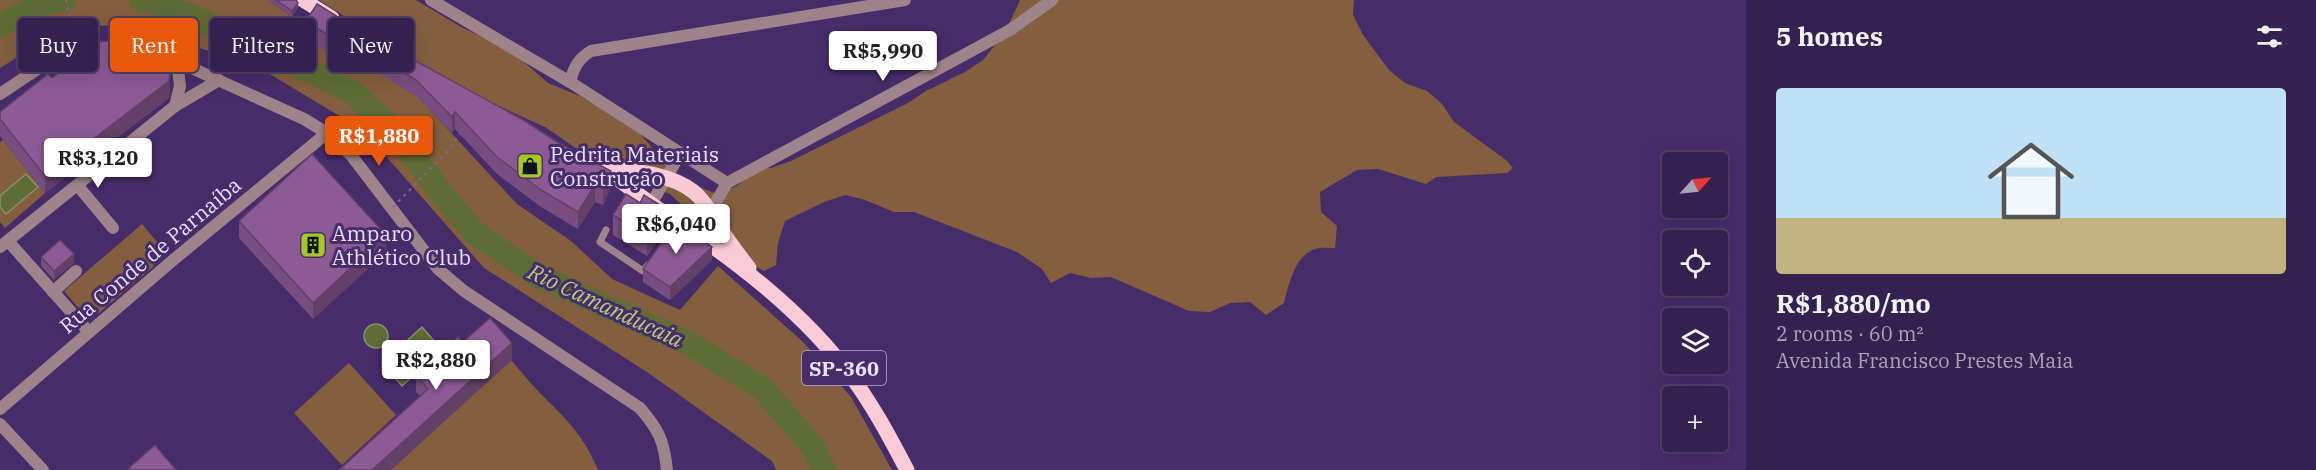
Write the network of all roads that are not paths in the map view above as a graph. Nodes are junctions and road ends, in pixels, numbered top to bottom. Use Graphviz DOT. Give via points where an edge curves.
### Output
graph roads {
  1 [pos="303,0"];
  2 [pos="431,0"];
  3 [pos="905,0"];
  4 [pos="1052,0"];
  5 [pos="332,18"];
  6 [pos="110,48"];
  7 [pos="198,70"];
  8 [pos="178,72"];
  9 [pos="219,80"];
  10 [pos="570,82"];
  11 [pos="0,94"];
  12 [pos="175,106"];
  13 [pos="327,134"];
  14 [pos="680,154"];
  15 [pos="581,157"];
  16 [pos="601,167"];
  17 [pos="665,179"];
  18 [pos="727,183"];
  19 [pos="78,186"];
  20 [pos="651,204"];
  21 [pos="710,210"];
  22 [pos="113,228"];
  23 [pos="606,230"];
  24 [pos="695,233"];
  25 [pos="4,244"];
  26 [pos="655,255"];
  27 [pos="76,271"];
  28 [pos="760,283"];
  29 [pos="53,292"];
  30 [pos="89,332"];
  31 [pos="0,409"];
  32 [pos="0,424"];
  33 [pos="43,470"];
  34 [pos="667,470"];
  35 [pos="907,470"];
  1 -- 5 [label="main road"];
  2 -- 10 [label="street"];
  3 -- 10 [label="street" via="591,51 580,58"];
  4 -- 18 [label="street" via="1010,30"];
  6 -- 11 [label="street" via="60,54"];
  7 -- 9 [label="street"];
  8 -- 12 [label="street" via="180,86"];
  9 -- 12 [label="street"];
  9 -- 13 [label="street" via="304,119"];
  10 -- 14 [label="street"];
  12 -- 19 [label="street"];
  13 -- 30 [label="street, Rua Conde de Parnaíba"];
  13 -- 34 [label="street" via="351,155 438,269 640,408 665,446"];
  14 -- 17 [label="street"];
  14 -- 18 [label="street"];
  15 -- 16 [label="main road, SP-360"];
  16 -- 17 [label="main road, SP-360"];
  16 -- 20 [label="main road, SP-360"];
  17 -- 20 [label="street"];
  17 -- 21 [label="main road, SP-360" via="694,193"];
  18 -- 21 [label="street"];
  19 -- 22 [label="street"];
  19 -- 25 [label="street"];
  20 -- 24 [label="main road, SP-360" via="675,226"];
  21 -- 24 [label="street"];
  21 -- 28 [label="main road, SP-360"];
  23 -- 26 [label="lane" via="600,242 643,271"];
  24 -- 28 [label="main road, SP-360"];
  25 -- 29 [label="street"];
  27 -- 29 [label="street"];
  28 -- 35 [label="main road, SP-360" via="816,336 855,382"];
  29 -- 30 [label="street"];
  30 -- 31 [label="street, Rua Conde de Parnaíba"];
  32 -- 33 [label="street"];
}
